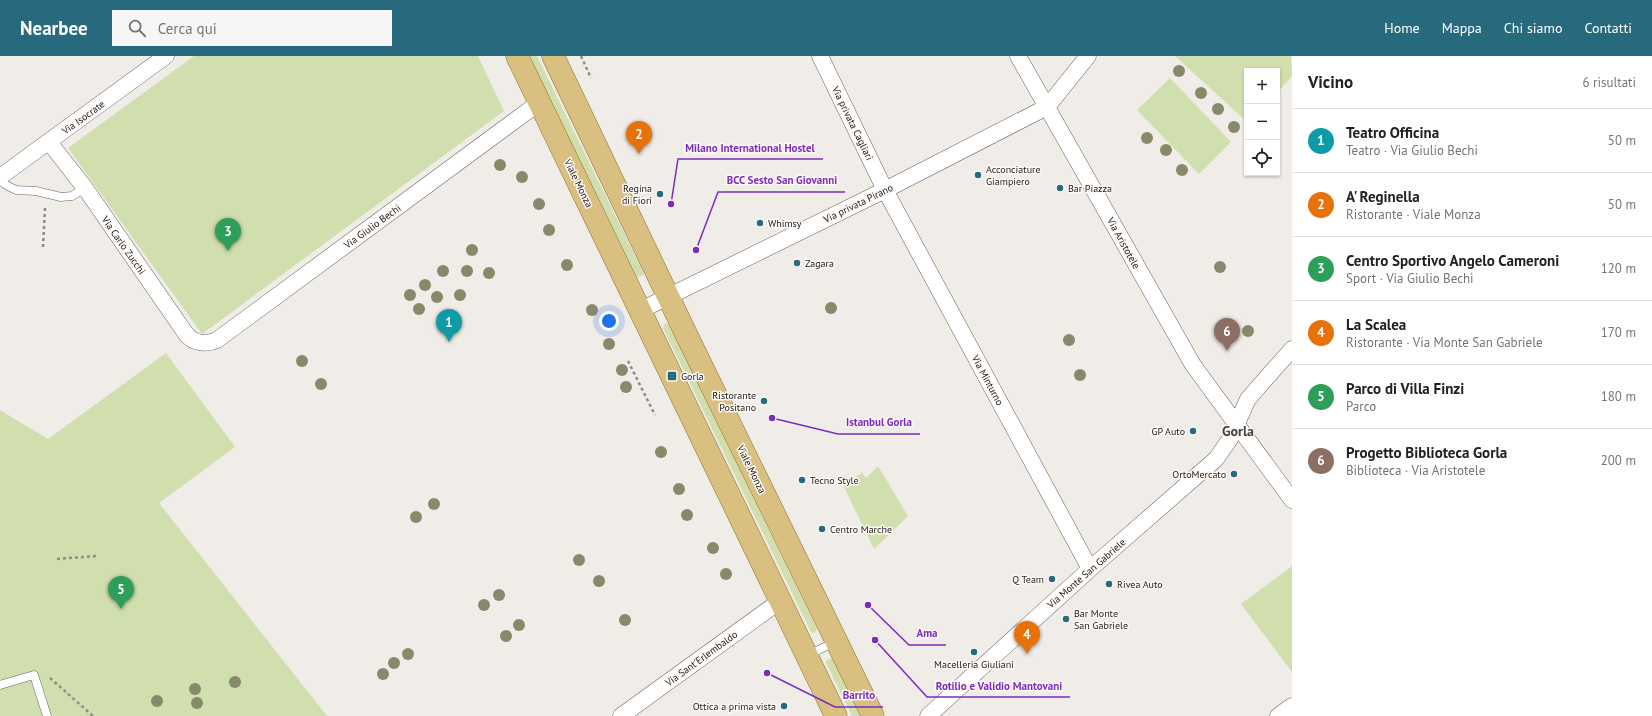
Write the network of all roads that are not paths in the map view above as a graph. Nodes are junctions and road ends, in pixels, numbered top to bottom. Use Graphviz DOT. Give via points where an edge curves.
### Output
graph roads {
  1 [pos="166,56"];
  2 [pos="517,56"];
  3 [pos="553,56"];
  4 [pos="820,56"];
  5 [pos="1018,56"];
  6 [pos="1088,56"];
  7 [pos="540,102"];
  8 [pos="1047,107"];
  9 [pos="49,142"];
  10 [pos="0,178"];
  11 [pos="85,188"];
  12 [pos="885,190"];
  13 [pos="668,296"];
  14 [pos="641,310"];
  15 [pos="201,343"];
  16 [pos="1292,349"];
  17 [pos="1236,425"];
  18 [pos="1292,500"];
  19 [pos="1090,570"];
  20 [pos="780,601"];
  21 [pos="836,641"];
  22 [pos="807,656"];
  23 [pos="0,685"];
  24 [pos="1292,706"];
  25 [pos="47,716"];
  26 [pos="621,716"];
  27 [pos="836,716"];
  28 [pos="873,716"];
  29 [pos="928,716"];
  30 [pos="1278,716"];
  1 -- 9 [label="street, Via Isocrate"];
  2 -- 7 [label="main road, Viale Monza"];
  3 -- 13 [label="main road, Viale Monza"];
  4 -- 12 [label="street, Via privata Cagliari"];
  5 -- 8 [label="street, Via Aristotele"];
  6 -- 8 [label="street"];
  7 -- 14 [label="main road, Viale Monza"];
  7 -- 15 [label="street, Via Giulio Bechi" via="217,340"];
  8 -- 12 [label="street, Via privata Pirano"];
  8 -- 17 [label="street, Via Aristotele" via="1193,365"];
  9 -- 10 [label="street, Via Isocrate"];
  9 -- 11 [label="street, Via Carlo Zucchi"];
  10 -- 11 [label="lane" via="16,190 36,191 61,197 72,196"];
  11 -- 15 [label="street, Via Carlo Zucchi" via="186,334"];
  12 -- 13 [label="street, Via privata Pirano"];
  12 -- 19 [label="street, Via Minturno"];
  13 -- 14 [label="street"];
  13 -- 21 [label="main road, Viale Monza"];
  14 -- 20 [label="main road, Viale Monza"];
  16 -- 17 [label="street, Via Monte San Gabriele" via="1254,391"];
  17 -- 18 [label="street, Via Aristotele"];
  17 -- 19 [label="street, Via Monte San Gabriele" via="1230,440 1210,465"];
  19 -- 29 [label="street, Via Monte San Gabriele"];
  20 -- 22 [label="main road, Viale Monza"];
  20 -- 26 [label="street, Via Sant'Erlembaldo"];
  21 -- 22 [label="lane"];
  21 -- 28 [label="main road, Viale Monza"];
  22 -- 27 [label="main road, Viale Monza"];
  23 -- 25 [label="lane" via="34,675"];
  24 -- 30 [label="street"];
}
